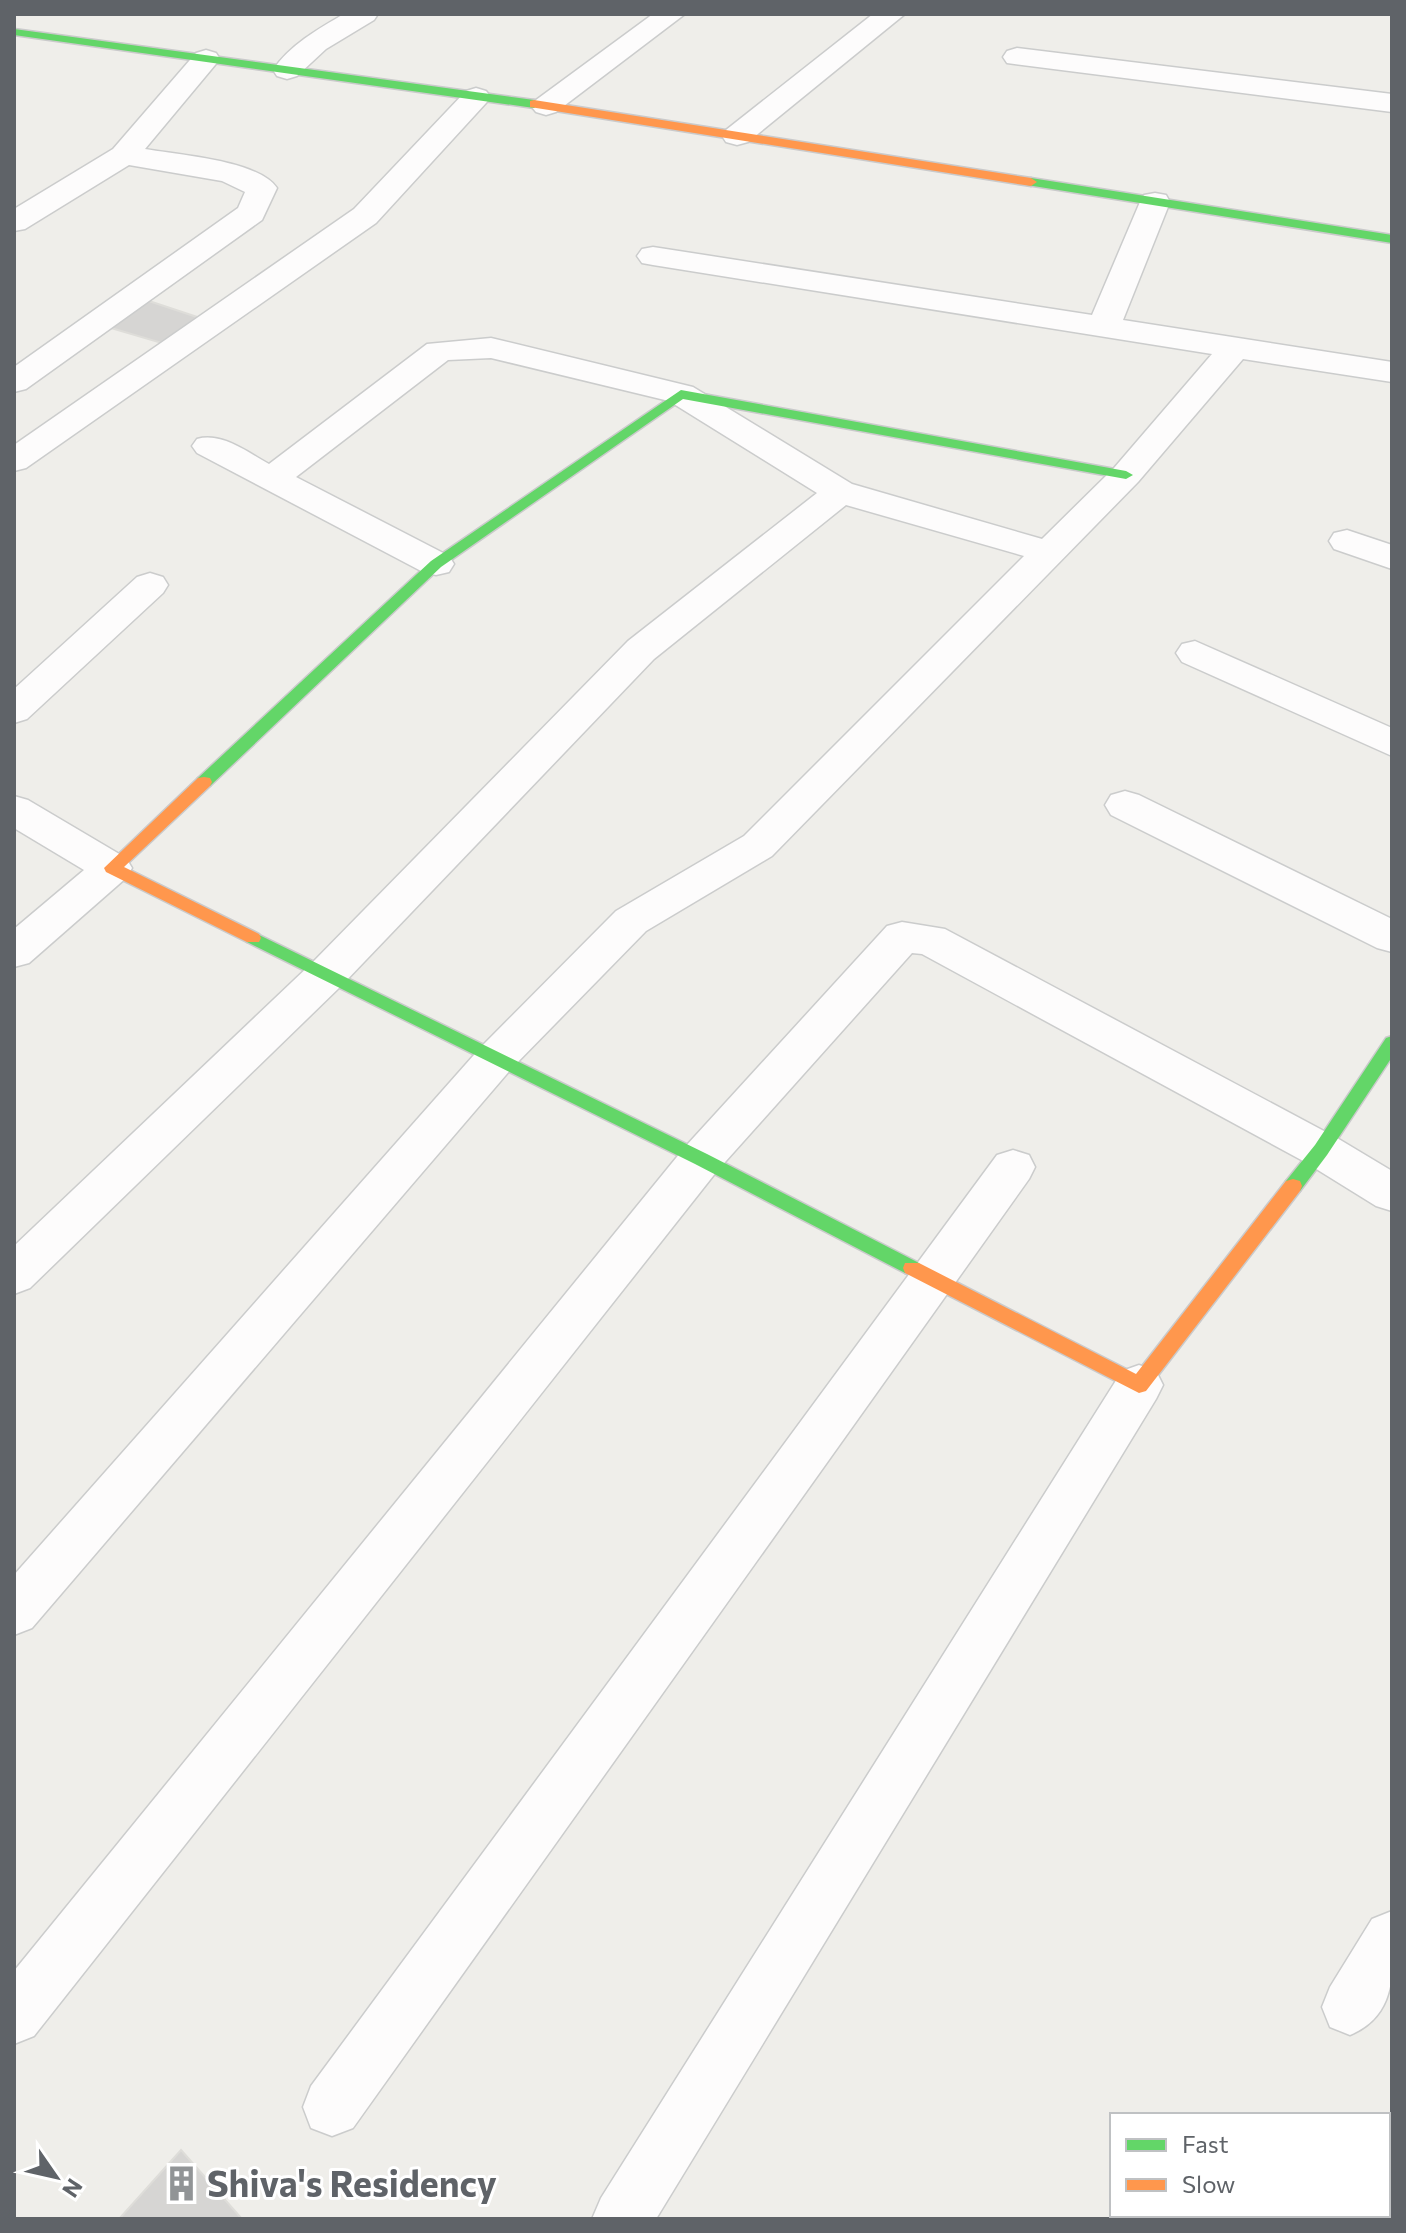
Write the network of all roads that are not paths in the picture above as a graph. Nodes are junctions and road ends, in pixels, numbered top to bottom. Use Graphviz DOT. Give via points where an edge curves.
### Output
graph roads {
  1 [pos="364,14"];
  2 [pos="671,14"];
  3 [pos="891,14"];
  4 [pos="14,32"];
  5 [pos="1017,57"];
  6 [pos="206,59"];
  7 [pos="287,70"];
  8 [pos="476,97"];
  9 [pos="1392,103"];
  10 [pos="546,106"];
  11 [pos="737,136"];
  12 [pos="124,155"];
  13 [pos="1155,202"];
  14 [pos="14,222"];
  15 [pos="1392,239"];
  16 [pos="653,256"];
  17 [pos="1103,328"];
  18 [pos="1234,349"];
  19 [pos="1392,372"];
  20 [pos="14,382"];
  21 [pos="681,394"];
  22 [pos="209,446"];
  23 [pos="14,461"];
  24 [pos="1126,475"];
  25 [pos="271,479"];
  26 [pos="840,492"];
  27 [pos="1347,541"];
  28 [pos="1049,552"];
  29 [pos="1392,558"];
  30 [pos="436,564"];
  31 [pos="150,585"];
  32 [pos="1195,653"];
  33 [pos="14,710"];
  34 [pos="1392,743"];
  35 [pos="1125,805"];
  36 [pos="14,810"];
  37 [pos="112,868"];
  38 [pos="1392,937"];
  39 [pos="14,952"];
  40 [pos="327,974"];
  41 [pos="1392,1043"];
  42 [pos="496,1058"];
  43 [pos="1321,1150"];
  44 [pos="701,1159"];
  45 [pos="1013,1167"];
  46 [pos="1392,1193"];
  47 [pos="14,1275"];
  48 [pos="931,1278"];
  49 [pos="1139,1385"];
  50 [pos="14,1612"];
  51 [pos="1392,1938"];
  52 [pos="1350,2007"];
  53 [pos="14,2016"];
  54 [pos="332,2107"];
  55 [pos="622,2219"];
  1 -- 7 [label="street" via="316,43"];
  2 -- 10 [label="street"];
  3 -- 11 [label="street"];
  4 -- 6 [label="street"];
  5 -- 9 [label="street"];
  6 -- 7 [label="street"];
  6 -- 12 [label="street"];
  7 -- 8 [label="street"];
  8 -- 10 [label="street"];
  8 -- 23 [label="street" via="365,216"];
  10 -- 11 [label="street"];
  11 -- 13 [label="street"];
  12 -- 14 [label="street"];
  12 -- 20 [label="street" via="230,173 262,188 251,213"];
  13 -- 15 [label="street"];
  13 -- 17 [label="street"];
  16 -- 17 [label="street"];
  17 -- 18 [label="street"];
  18 -- 19 [label="street"];
  18 -- 24 [label="street"];
  21 -- 24 [label="street"];
  21 -- 25 [label="street" via="491,348 439,351"];
  21 -- 26 [label="street"];
  21 -- 30 [label="street"];
  22 -- 25 [label="street"];
  24 -- 28 [label="street"];
  25 -- 30 [label="street"];
  26 -- 28 [label="street"];
  26 -- 40 [label="street" via="641,650"];
  27 -- 29 [label="street"];
  28 -- 42 [label="street" via="758,846 631,921"];
  30 -- 37 [label="street"];
  31 -- 33 [label="street"];
  32 -- 34 [label="street"];
  35 -- 38 [label="street"];
  36 -- 37 [label="street"];
  37 -- 39 [label="street"];
  37 -- 40 [label="street"];
  40 -- 42 [label="street"];
  40 -- 47 [label="street"];
  41 -- 43 [label="street"];
  42 -- 44 [label="street"];
  42 -- 50 [label="street"];
  43 -- 44 [label="street" via="930,940 902,937"];
  43 -- 46 [label="street"];
  43 -- 49 [label="street"];
  44 -- 48 [label="street"];
  44 -- 53 [label="street"];
  45 -- 48 [label="street"];
  48 -- 49 [label="street"];
  48 -- 54 [label="street"];
  49 -- 55 [label="street"];
  51 -- 52 [label="street"];
}
